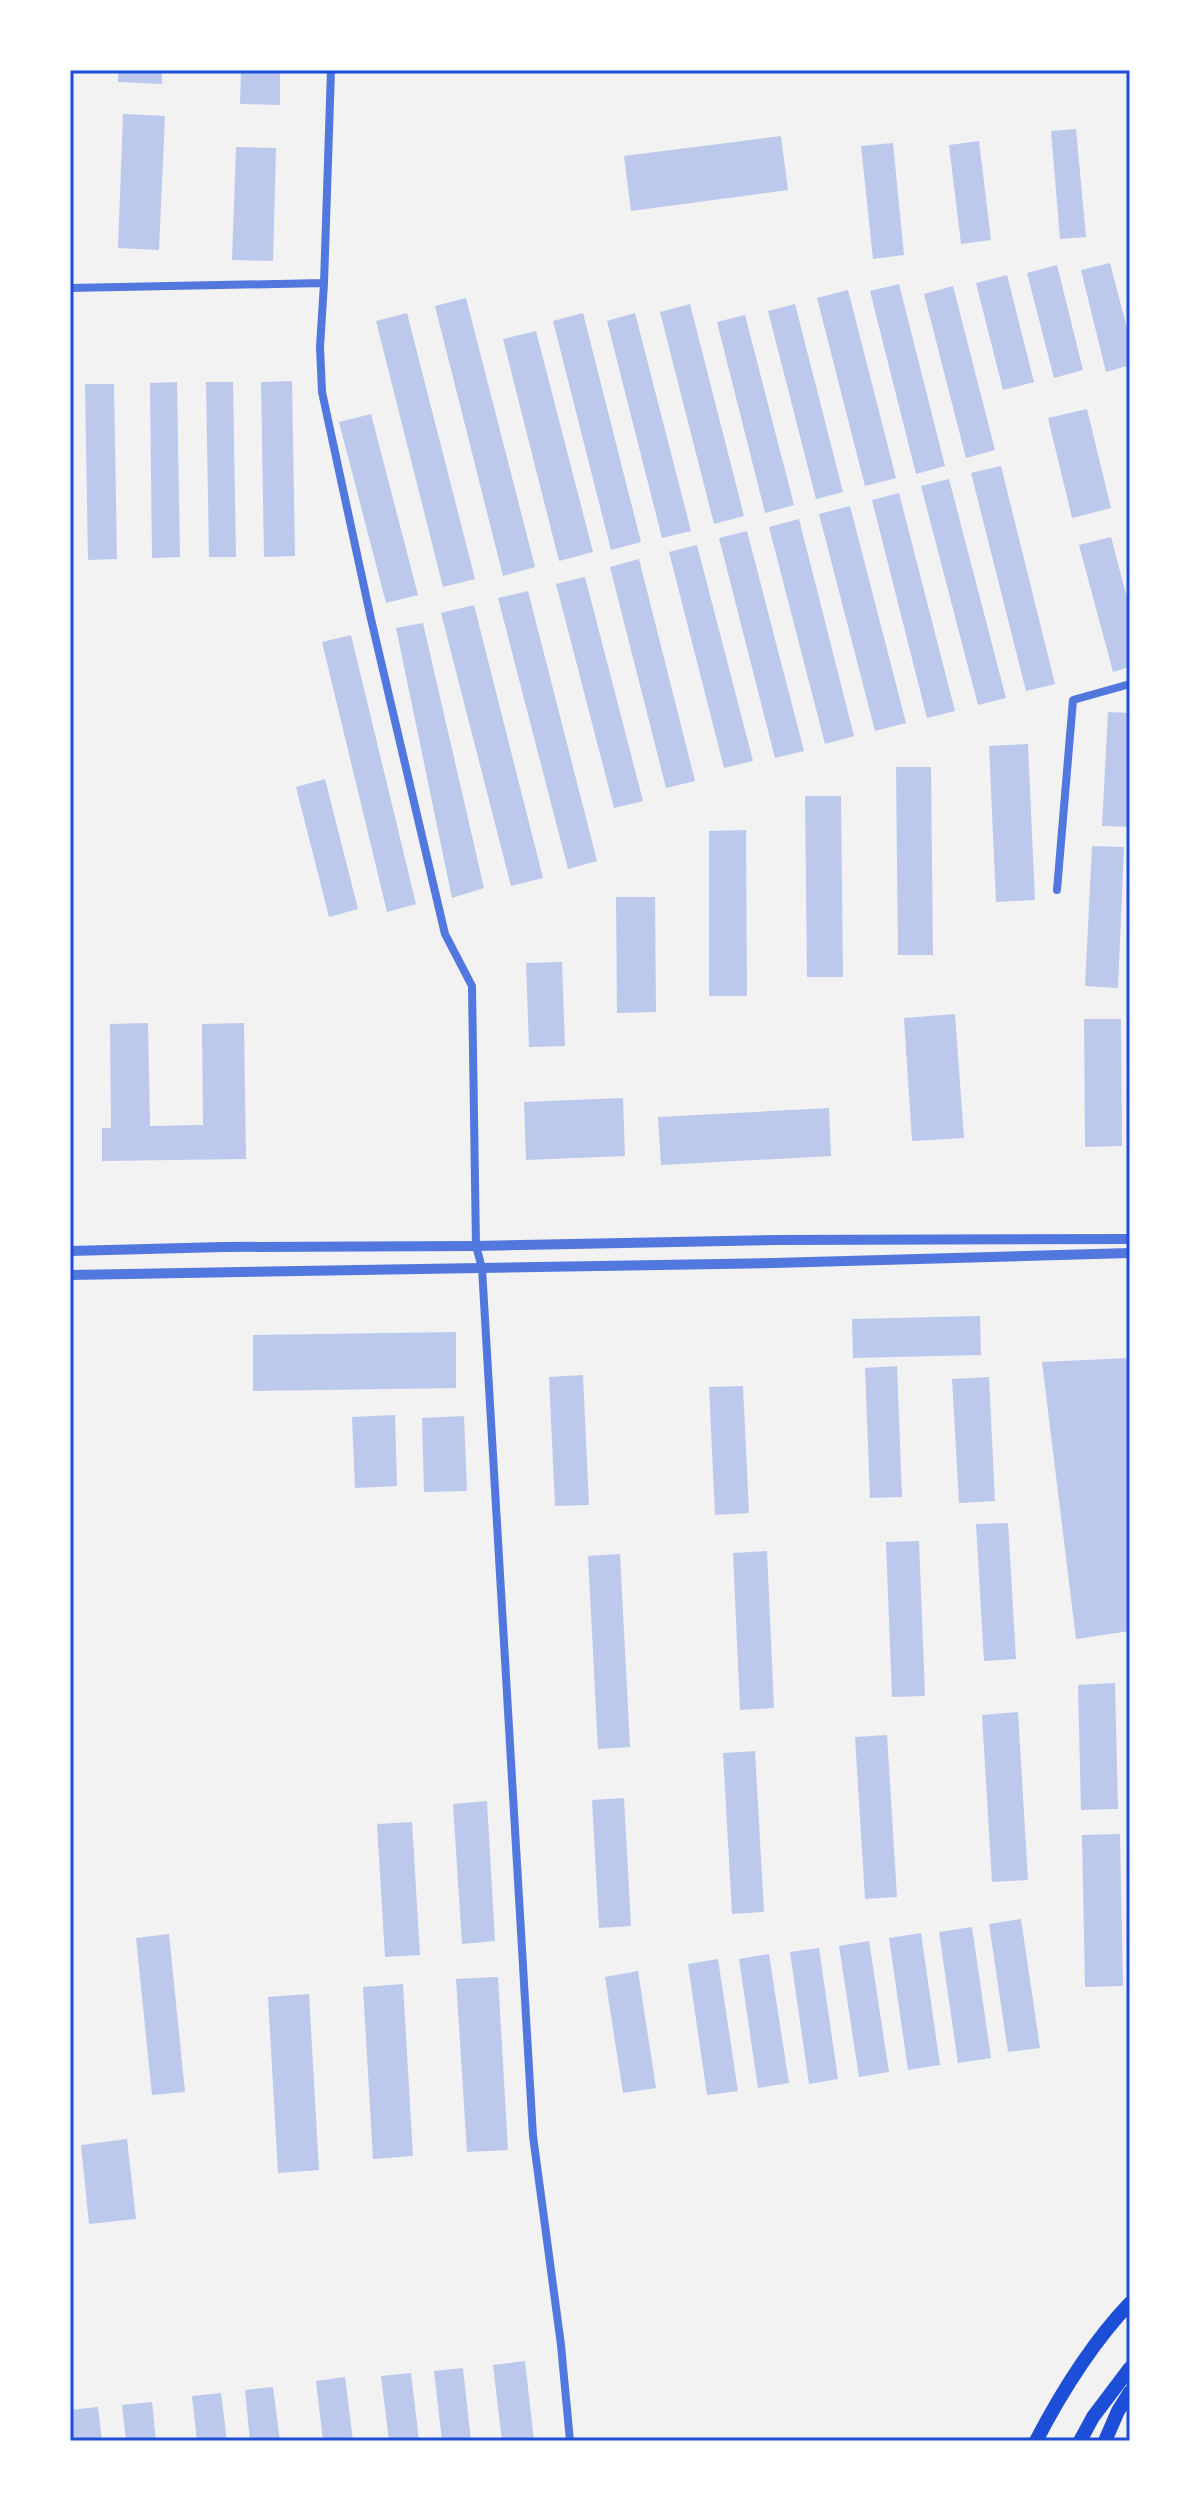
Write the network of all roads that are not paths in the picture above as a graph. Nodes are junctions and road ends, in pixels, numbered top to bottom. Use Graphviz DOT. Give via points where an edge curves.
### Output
graph roads {
  1 [pos="331,70"];
  2 [pos="324,283"];
  3 [pos="70,288"];
  4 [pos="1130,684"];
  5 [pos="1057,890"];
  6 [pos="1130,1239"];
  7 [pos="476,1246"];
  8 [pos="70,1251"];
  9 [pos="1130,1253"];
  10 [pos="482,1268"];
  11 [pos="70,1275"];
  12 [pos="1130,2303"];
  13 [pos="1130,2368"];
  14 [pos="1130,2392"];
  15 [pos="570,2441"];
  16 [pos="1036,2441"];
  17 [pos="1080,2441"];
  18 [pos="1105,2441"];
  1 -- 2 [label="street"];
  2 -- 3 [label="street"];
  2 -- 7 [label="street" via="322,392 445,934 472,986"];
  4 -- 5 [label="street" via="1073,700"];
  6 -- 7 [label="street"];
  7 -- 8 [label="street"];
  7 -- 10 [label="street"];
  9 -- 10 [label="street"];
  10 -- 11 [label="street"];
  10 -- 15 [label="street" via="533,2136"];
  12 -- 16 [label="highway" via="1061,2393"];
  13 -- 17 [label="highway"];
  14 -- 18 [label="highway"];
}
